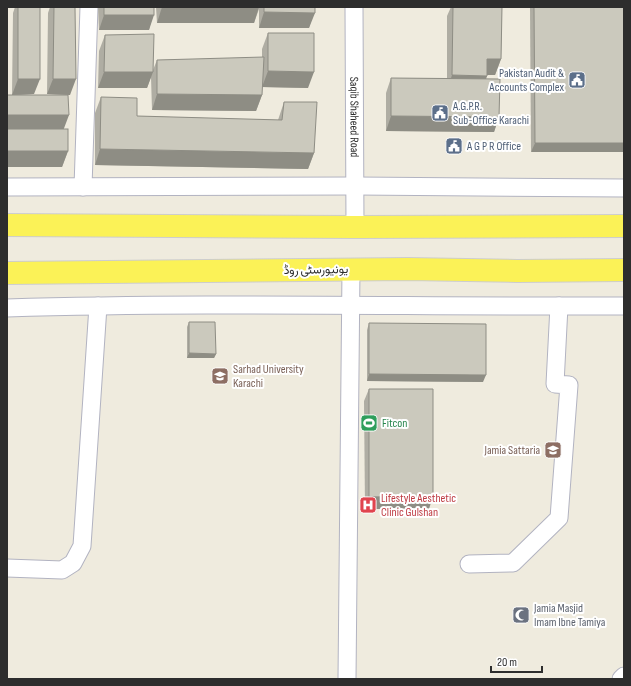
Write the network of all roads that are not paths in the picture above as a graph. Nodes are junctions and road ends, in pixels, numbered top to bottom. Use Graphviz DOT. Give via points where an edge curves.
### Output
graph roads {
  1 [pos="89,7"];
  2 [pos="354,7"];
  3 [pos="356,186"];
  4 [pos="7,187"];
  5 [pos="83,187"];
  6 [pos="624,188"];
  7 [pos="7,225"];
  8 [pos="624,226"];
  9 [pos="356,227"];
  10 [pos="351,270"];
  11 [pos="624,270"];
  12 [pos="7,273"];
  13 [pos="351,304"];
  14 [pos="98,306"];
  15 [pos="560,306"];
  16 [pos="624,306"];
  17 [pos="7,308"];
  18 [pos="469,564"];
  19 [pos="7,568"];
  20 [pos="624,676"];
  21 [pos="347,679"];
  22 [pos="621,679"];
  1 -- 5 [label="street"];
  2 -- 3 [label="street, Saqib Shaheed Road"];
  3 -- 5 [label="street"];
  3 -- 6 [label="street"];
  3 -- 9 [label="street, Saqib Shaheed Road"];
  4 -- 5 [label="street"];
  7 -- 9 [label="main road"];
  8 -- 9 [label="main road"];
  10 -- 11 [label="main road, یونیورسٹی روڈ"];
  10 -- 12 [label="main road, یونیورسٹی روڈ"];
  10 -- 13 [label="street"];
  13 -- 14 [label="street"];
  13 -- 15 [label="street"];
  13 -- 21 [label="street"];
  14 -- 17 [label="street"];
  14 -- 19 [label="street" via="82,546 73,563 62,570"];
  15 -- 16 [label="street"];
  15 -- 18 [label="street" via="556,384 569,385 559,518 513,563"];
  20 -- 22 [label="street"];
}
